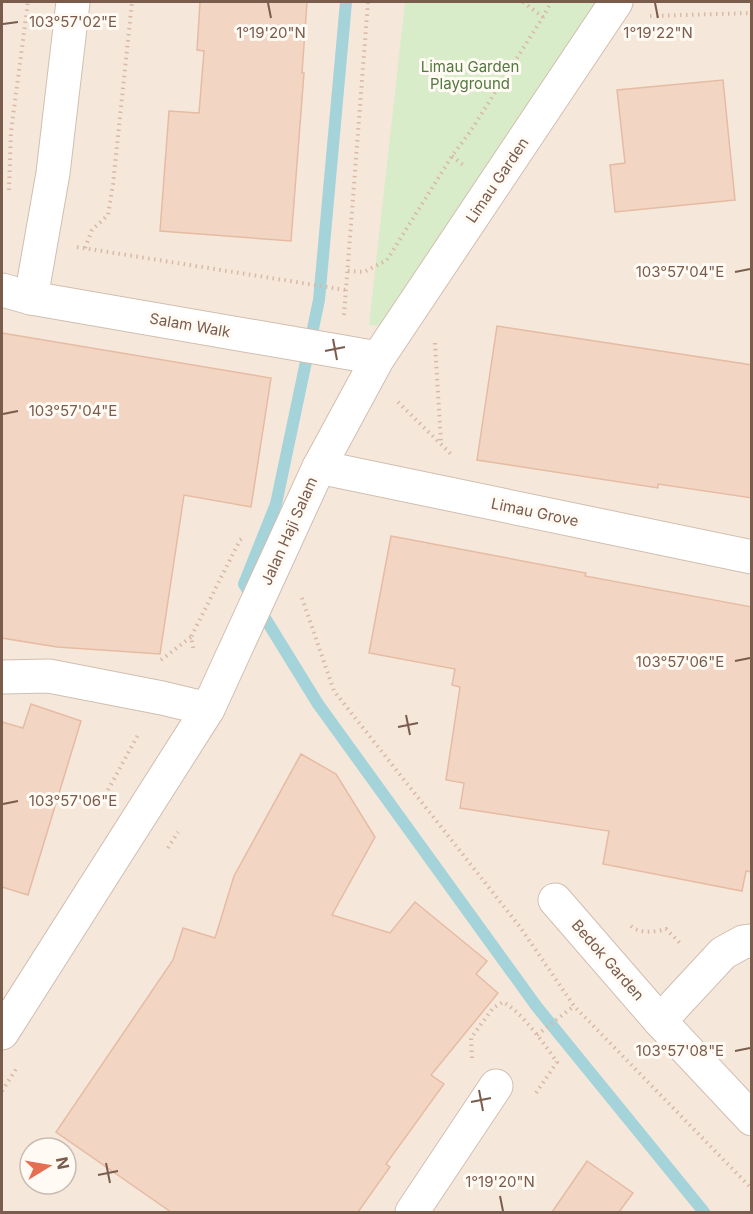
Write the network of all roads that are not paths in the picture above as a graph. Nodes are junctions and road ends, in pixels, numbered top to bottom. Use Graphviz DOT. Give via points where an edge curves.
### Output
graph roads {
  1 [pos="73,2"];
  2 [pos="628,9"];
  3 [pos="16,294"];
  4 [pos="378,358"];
  5 [pos="319,467"];
  6 [pos="752,557"];
  7 [pos="2,677"];
  8 [pos="208,709"];
  9 [pos="555,900"];
  10 [pos="752,941"];
  11 [pos="660,1021"];
  12 [pos="2,1033"];
  13 [pos="496,1086"];
  14 [pos="752,1119"];
  15 [pos="412,1212"];
  1 -- 3 [label="street" via="41,241"];
  2 -- 4 [label="street, Limau Garden"];
  3 -- 4 [label="street, Salam Walk"];
  4 -- 5 [label="street, Jalan Haji Salam"];
  5 -- 6 [label="street, Limau Grove"];
  5 -- 8 [label="street, Jalan Haji Salam"];
  7 -- 8 [label="street" via="49,676"];
  8 -- 12 [label="street, Jalan Haji Salam"];
  9 -- 11 [label="street, Bedok Garden"];
  10 -- 11 [label="street" via="723,954"];
  11 -- 14 [label="street, Bedok Garden"];
  13 -- 15 [label="street"];
}
